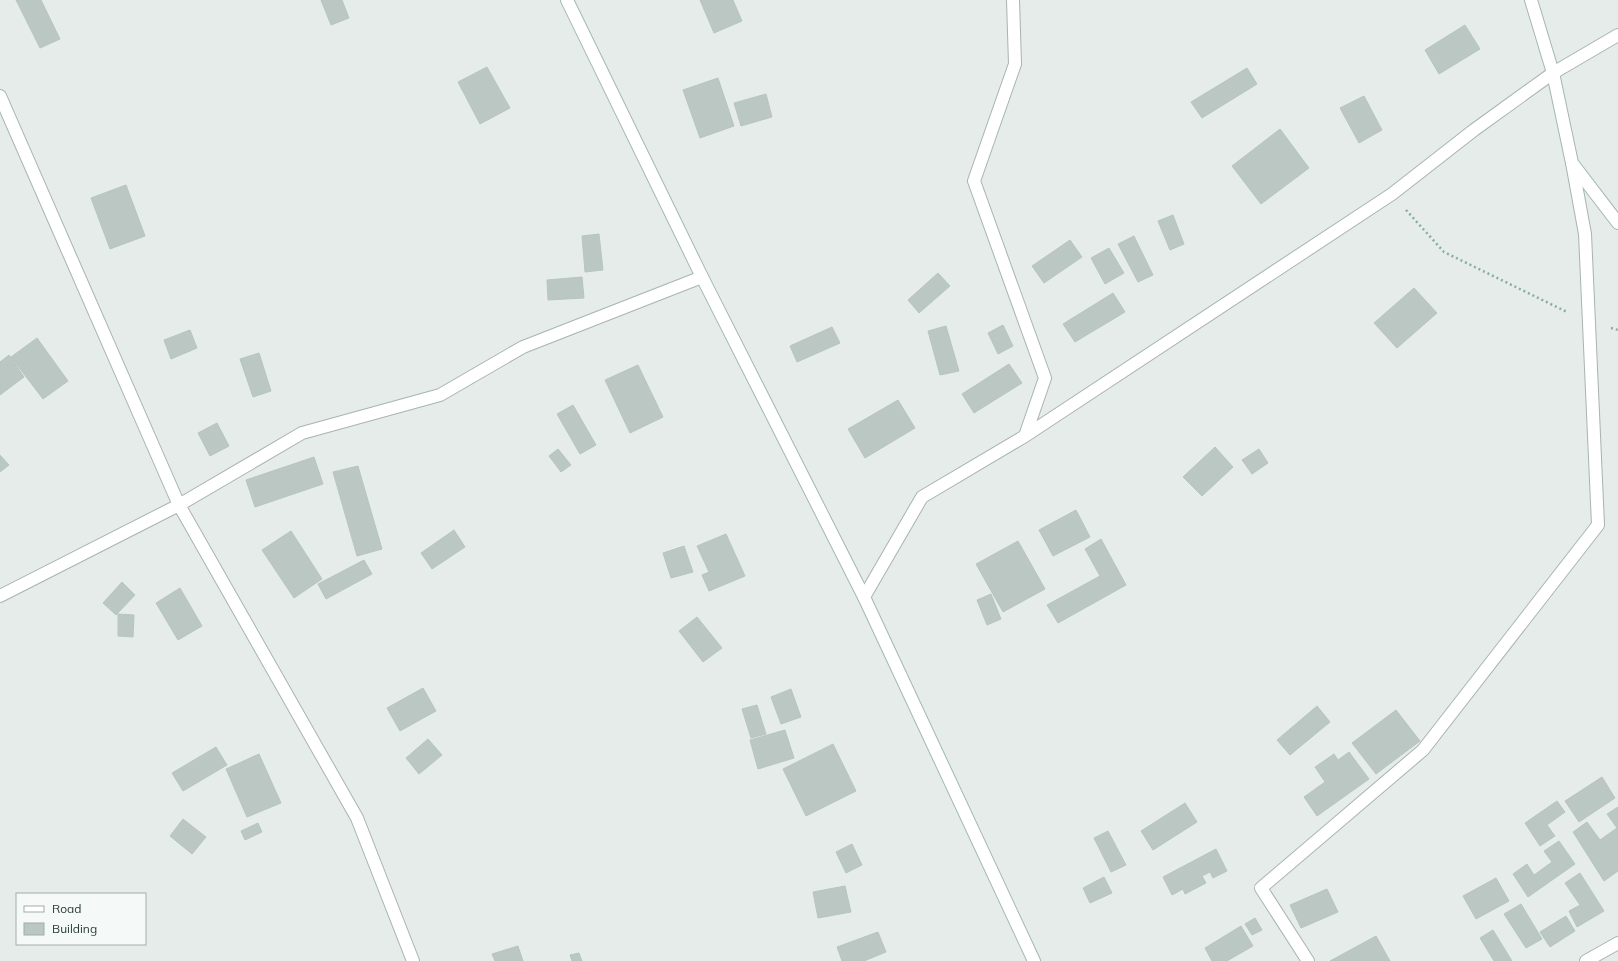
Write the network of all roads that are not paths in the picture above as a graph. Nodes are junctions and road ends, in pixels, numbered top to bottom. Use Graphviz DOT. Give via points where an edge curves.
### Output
graph roads {
  1 [pos="568,0"];
  2 [pos="1013,0"];
  3 [pos="1531,0"];
  4 [pos="1618,35"];
  5 [pos="1553,73"];
  6 [pos="0,96"];
  7 [pos="1572,163"];
  8 [pos="1618,223"];
  9 [pos="702,277"];
  10 [pos="1025,436"];
  11 [pos="179,505"];
  12 [pos="0,596"];
  13 [pos="864,597"];
  14 [pos="1618,943"];
  15 [pos="413,961"];
  16 [pos="1034,961"];
  17 [pos="1308,961"];
  18 [pos="1586,961"];
  1 -- 9 [label="street"];
  2 -- 10 [label="street" via="1015,64 974,181 1045,378"];
  3 -- 5 [label="street"];
  4 -- 5 [label="street"];
  5 -- 7 [label="street"];
  5 -- 10 [label="street" via="1392,194"];
  6 -- 11 [label="street"];
  7 -- 8 [label="street"];
  7 -- 17 [label="street" via="1585,234 1598,525 1423,750 1261,888"];
  9 -- 11 [label="street" via="524,347 440,395 302,433"];
  9 -- 13 [label="street"];
  10 -- 13 [label="street" via="922,497"];
  11 -- 12 [label="street"];
  11 -- 15 [label="street" via="357,818"];
  13 -- 16 [label="street"];
  14 -- 18 [label="street"];
}
